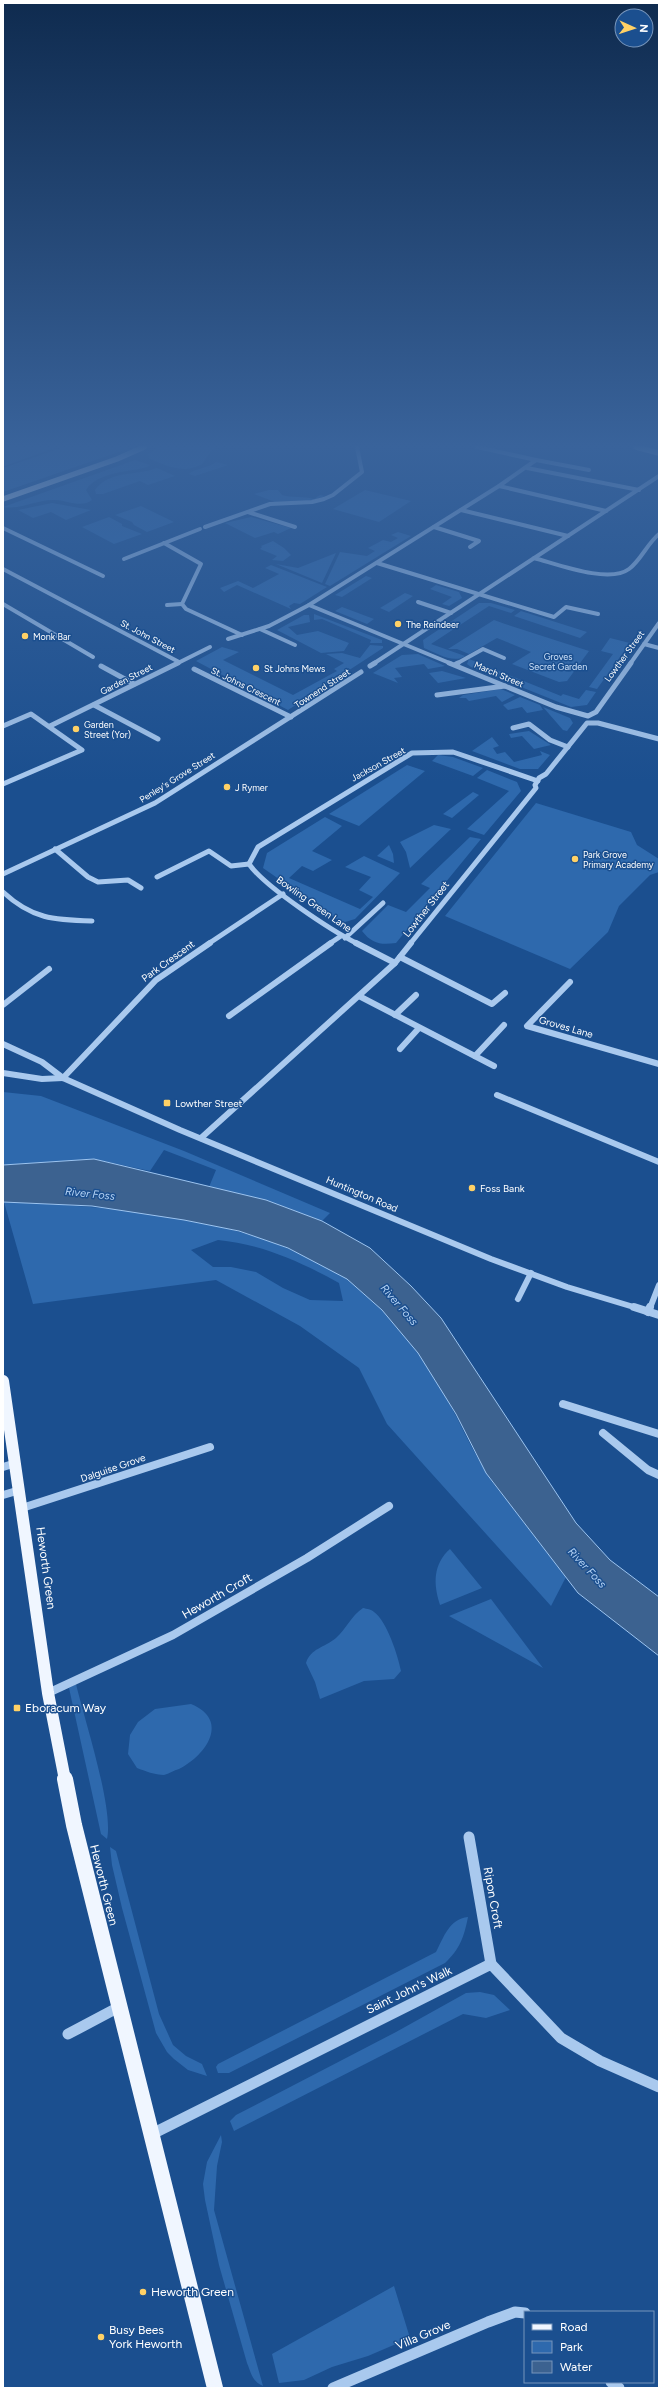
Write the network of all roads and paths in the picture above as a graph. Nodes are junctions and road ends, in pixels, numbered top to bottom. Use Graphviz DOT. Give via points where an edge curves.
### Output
graph roads {
  1 [pos="67,559"];
  2 [pos="191,559"];
  3 [pos="384,559"];
  4 [pos="533,559"];
  5 [pos="537,559"];
  6 [pos="639,559"];
  7 [pos="377,563"];
  8 [pos="3,569"];
  9 [pos="103,576"];
  10 [pos="479,594"];
  11 [pos="418,602"];
  12 [pos="3,604"];
  13 [pos="182,604"];
  14 [pos="167,605"];
  15 [pos="309,605"];
  16 [pos="451,613"];
  17 [pos="598,614"];
  18 [pos="659,623"];
  19 [pos="260,629"];
  20 [pos="242,635"];
  21 [pos="228,639"];
  22 [pos="406,643"];
  23 [pos="644,644"];
  24 [pos="295,645"];
  25 [pos="210,647"];
  26 [pos="659,648"];
  27 [pos="93,658"];
  28 [pos="504,658"];
  29 [pos="179,662"];
  30 [pos="456,664"];
  31 [pos="101,666"];
  32 [pos="370,666"];
  33 [pos="194,669"];
  34 [pos="361,672"];
  35 [pos="134,684"];
  36 [pos="508,686"];
  37 [pos="437,695"];
  38 [pos="94,705"];
  39 [pos="588,716"];
  40 [pos="291,717"];
  41 [pos="3,726"];
  42 [pos="50,726"];
  43 [pos="513,728"];
  44 [pos="158,739"];
  45 [pos="659,739"];
  46 [pos="568,747"];
  47 [pos="538,781"];
  48 [pos="3,784"];
  49 [pos="55,850"];
  50 [pos="249,864"];
  51 [pos="3,874"];
  52 [pos="157,877"];
  53 [pos="141,888"];
  54 [pos="3,892"];
  55 [pos="283,894"];
  56 [pos="383,903"];
  57 [pos="92,921"];
  58 [pos="343,937"];
  59 [pos="400,957"];
  60 [pos="395,963"];
  61 [pos="49,969"];
  62 [pos="570,982"];
  63 [pos="505,993"];
  64 [pos="416,995"];
  65 [pos="358,996"];
  66 [pos="3,1005"];
  67 [pos="394,1015"];
  68 [pos="229,1016"];
  69 [pos="504,1025"];
  70 [pos="419,1028"];
  71 [pos="3,1044"];
  72 [pos="400,1049"];
  73 [pos="475,1056"];
  74 [pos="659,1064"];
  75 [pos="494,1066"];
  76 [pos="3,1073"];
  77 [pos="63,1078"];
  78 [pos="497,1094"];
  79 [pos="201,1138"];
  80 [pos="659,1162"];
  81 [pos="531,1274"];
  82 [pos="659,1285"];
  83 [pos="518,1299"];
  84 [pos="648,1312"];
  85 [pos="659,1315"];
  86 [pos="3,1382"];
  87 [pos="563,1404"];
  88 [pos="603,1433"];
  89 [pos="659,1434"];
  90 [pos="210,1447"];
  91 [pos="16,1463"];
  92 [pos="3,1467"];
  93 [pos="659,1475"];
  94 [pos="20,1490"];
  95 [pos="3,1495"];
  96 [pos="389,1506"];
  97 [pos="22,1508"];
  98 [pos="48,1693"];
  99 [pos="469,1837"];
  100 [pos="491,1964"];
  101 [pos="119,2007"];
  102 [pos="68,2034"];
  103 [pos="659,2087"];
  104 [pos="150,2135"];
  105 [pos="524,2313"];
  106 [pos="215,2388"];
  107 [pos="333,2388"];
  1 -- 9 [label="street"];
  2 -- 13 [label="street" via="201,564"];
  3 -- 7 [label="street"];
  4 -- 10 [label="street"];
  5 -- 6 [label="street" via="618,575 629,570"];
  7 -- 10 [label="street"];
  7 -- 15 [label="street"];
  8 -- 29 [label="street, St. John Street"];
  10 -- 16 [label="street"];
  10 -- 17 [label="street" via="554,617 566,607"];
  11 -- 16 [label="street"];
  12 -- 27 [label="street"];
  13 -- 14 [label="street"];
  13 -- 20 [label="street" via="186,609"];
  15 -- 19 [label="street"];
  15 -- 22 [label="street, March Street"];
  16 -- 22 [label="street"];
  18 -- 23 [label="street, Lowther Street"];
  19 -- 20 [label="street"];
  19 -- 24 [label="street"];
  20 -- 21 [label="street"];
  22 -- 30 [label="street, March Street"];
  22 -- 32 [label="street"];
  23 -- 26 [label="street"];
  23 -- 39 [label="street, Lowther Street" via="596,712"];
  25 -- 29 [label="street, Garden Street"];
  28 -- 30 [label="street" via="483,649"];
  29 -- 35 [label="street, Garden Street"];
  30 -- 36 [label="street, March Street"];
  31 -- 35 [label="street"];
  33 -- 40 [label="street, St. Johns Crescent"];
  34 -- 40 [label="street, Townend Street"];
  35 -- 38 [label="street, Garden Street"];
  36 -- 37 [label="street"];
  36 -- 39 [label="street, March Street" via="571,713"];
  38 -- 42 [label="street, Garden Street"];
  38 -- 44 [label="street"];
  40 -- 49 [label="street, Penley's Grove Street" via="155,803"];
  41 -- 42 [label="street" via="31,714"];
  42 -- 48 [label="street" via="82,750"];
  43 -- 46 [label="street" via="529,724 550,740"];
  45 -- 46 [label="street, Lowther Street" via="591,722 584,726"];
  46 -- 47 [label="street, Lowther Street"];
  47 -- 50 [label="street, Jackson Street" via="453,752 412,754 372,775 258,847"];
  47 -- 59 [label="street, Lowther Street" via="532,793"];
  49 -- 51 [label="street, Penley's Grove Street"];
  49 -- 53 [label="street" via="98,882 128,880"];
  50 -- 52 [label="street" via="231,866 209,851"];
  50 -- 55 [label="street, Bowling Green Lane"];
  54 -- 57 [label="street" via="16,905 32,915 56,920"];
  55 -- 58 [label="street, Bowling Green Lane"];
  55 -- 77 [label="street, Park Crescent" via="156,980"];
  56 -- 58 [label="street"];
  58 -- 60 [label="street, Bowling Green Lane"];
  58 -- 68 [label="street"];
  59 -- 60 [label="street, Lowther Street"];
  59 -- 63 [label="street" via="492,1004"];
  60 -- 65 [label="street, Lowther Street"];
  61 -- 66 [label="street"];
  62 -- 74 [label="street, Groves Lane" via="527,1026"];
  64 -- 67 [label="street"];
  65 -- 67 [label="street"];
  65 -- 79 [label="street, Lowther Street"];
  67 -- 70 [label="street"];
  69 -- 73 [label="street"];
  70 -- 72 [label="street"];
  70 -- 73 [label="street"];
  71 -- 77 [label="street, Huntington Road" via="42,1062"];
  73 -- 75 [label="street"];
  76 -- 77 [label="street, Huntington Road" via="42,1079"];
  77 -- 79 [label="street, Huntington Road"];
  78 -- 80 [label="street"];
  79 -- 81 [label="street, Huntington Road"];
  81 -- 83 [label="street"];
  81 -- 84 [label="street, Huntington Road"];
  82 -- 84 [label="street"];
  84 -- 85 [label="street, Huntington Road"];
  86 -- 91 [label="main road, Heworth Green"];
  87 -- 89 [label="street"];
  88 -- 93 [label="street" via="648,1470"];
  90 -- 97 [label="street, Dalguise Grove"];
  91 -- 92 [label="street"];
  91 -- 94 [label="main road, Heworth Green"];
  94 -- 95 [label="street"];
  94 -- 97 [label="main road, Heworth Green"];
  96 -- 98 [label="street, Heworth Croft" via="307,1558 173,1635"];
  97 -- 98 [label="main road, Heworth Green"];
  98 -- 101 [label="main road, Heworth Green" via="74,1825"];
  99 -- 100 [label="street, Ripon Croft"];
  100 -- 103 [label="street" via="561,2038 600,2061"];
  100 -- 104 [label="street, Saint John's Walk"];
  101 -- 102 [label="street"];
  101 -- 104 [label="main road, Heworth Green"];
  104 -- 106 [label="main road, Heworth Green"];
  105 -- 107 [label="street, Villa Grove" via="515,2312 488,2322"];
}
